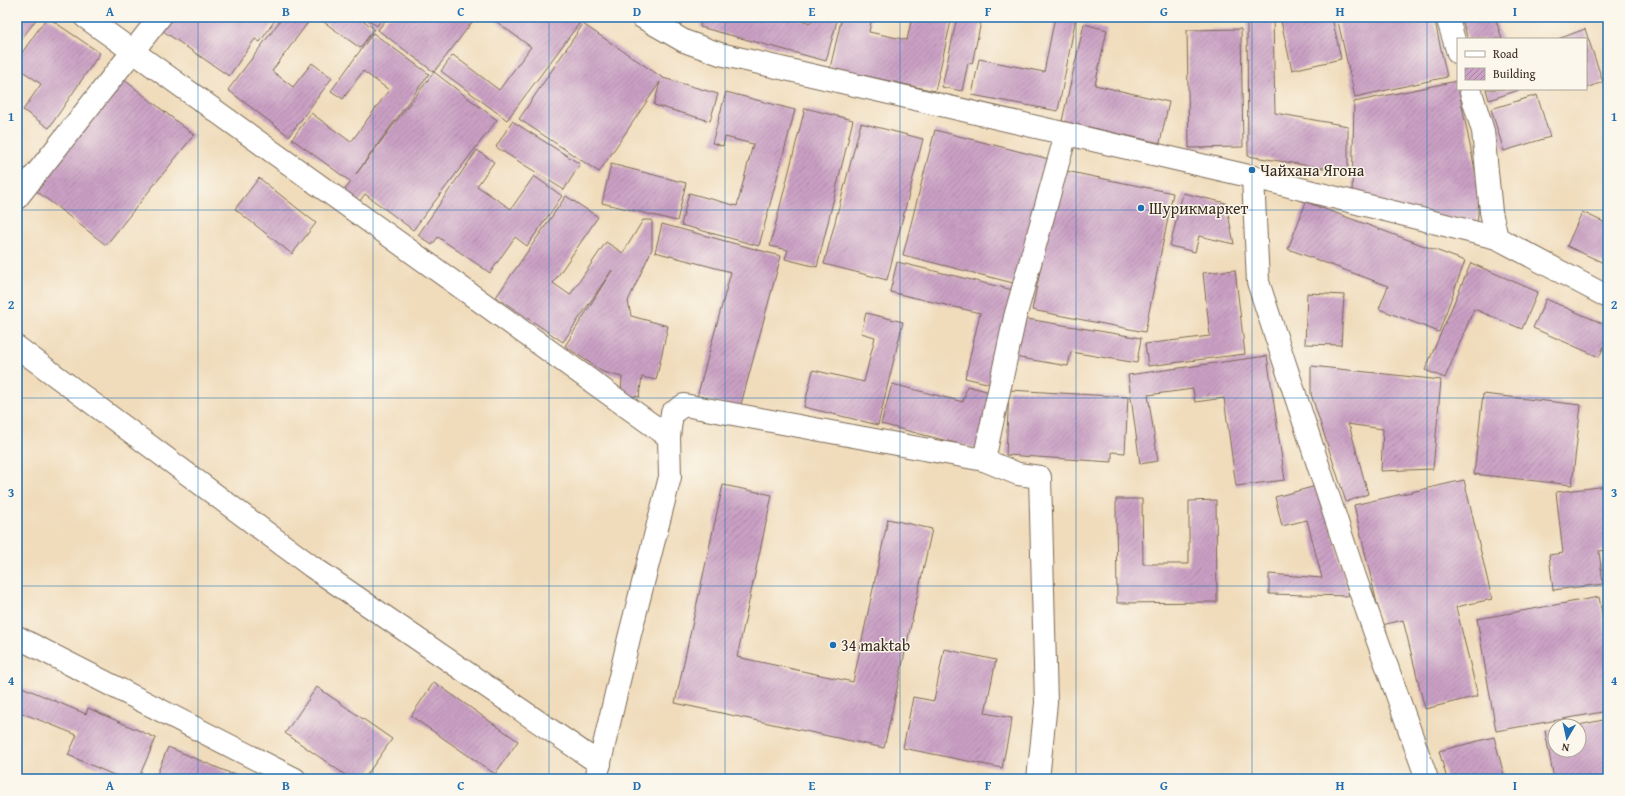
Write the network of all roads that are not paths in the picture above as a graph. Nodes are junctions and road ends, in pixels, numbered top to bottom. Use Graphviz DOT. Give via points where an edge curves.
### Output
graph roads {
  1 [pos="85,17"];
  2 [pos="160,17"];
  3 [pos="642,17"];
  4 [pos="1447,17"];
  5 [pos="1457,50"];
  6 [pos="133,53"];
  7 [pos="1470,90"];
  8 [pos="1066,134"];
  9 [pos="1253,177"];
  10 [pos="17,198"];
  11 [pos="1497,238"];
  12 [pos="1608,297"];
  13 [pos="17,347"];
  14 [pos="669,437"];
  15 [pos="984,460"];
  16 [pos="17,637"];
  17 [pos="598,771"];
  18 [pos="294,779"];
  19 [pos="1038,779"];
  20 [pos="1427,779"];
  1 -- 6 [label="street"];
  2 -- 6 [label="street"];
  3 -- 8 [label="street" via="684,41 720,54"];
  4 -- 5 [label="street"];
  6 -- 10 [label="street"];
  6 -- 14 [label="street"];
  7 -- 11 [label="street" via="1483,131 1491,212"];
  8 -- 9 [label="street"];
  8 -- 15 [label="street" via="1015,317"];
  9 -- 11 [label="street"];
  9 -- 20 [label="street" via="1258,282 1355,577"];
  11 -- 12 [label="street"];
  13 -- 17 [label="street" via="310,566"];
  14 -- 15 [label="street" via="672,413 684,405"];
  14 -- 17 [label="street" via="670,477"];
  15 -- 19 [label="street" via="1018,474 1040,477 1046,703"];
  16 -- 18 [label="street"];
}
